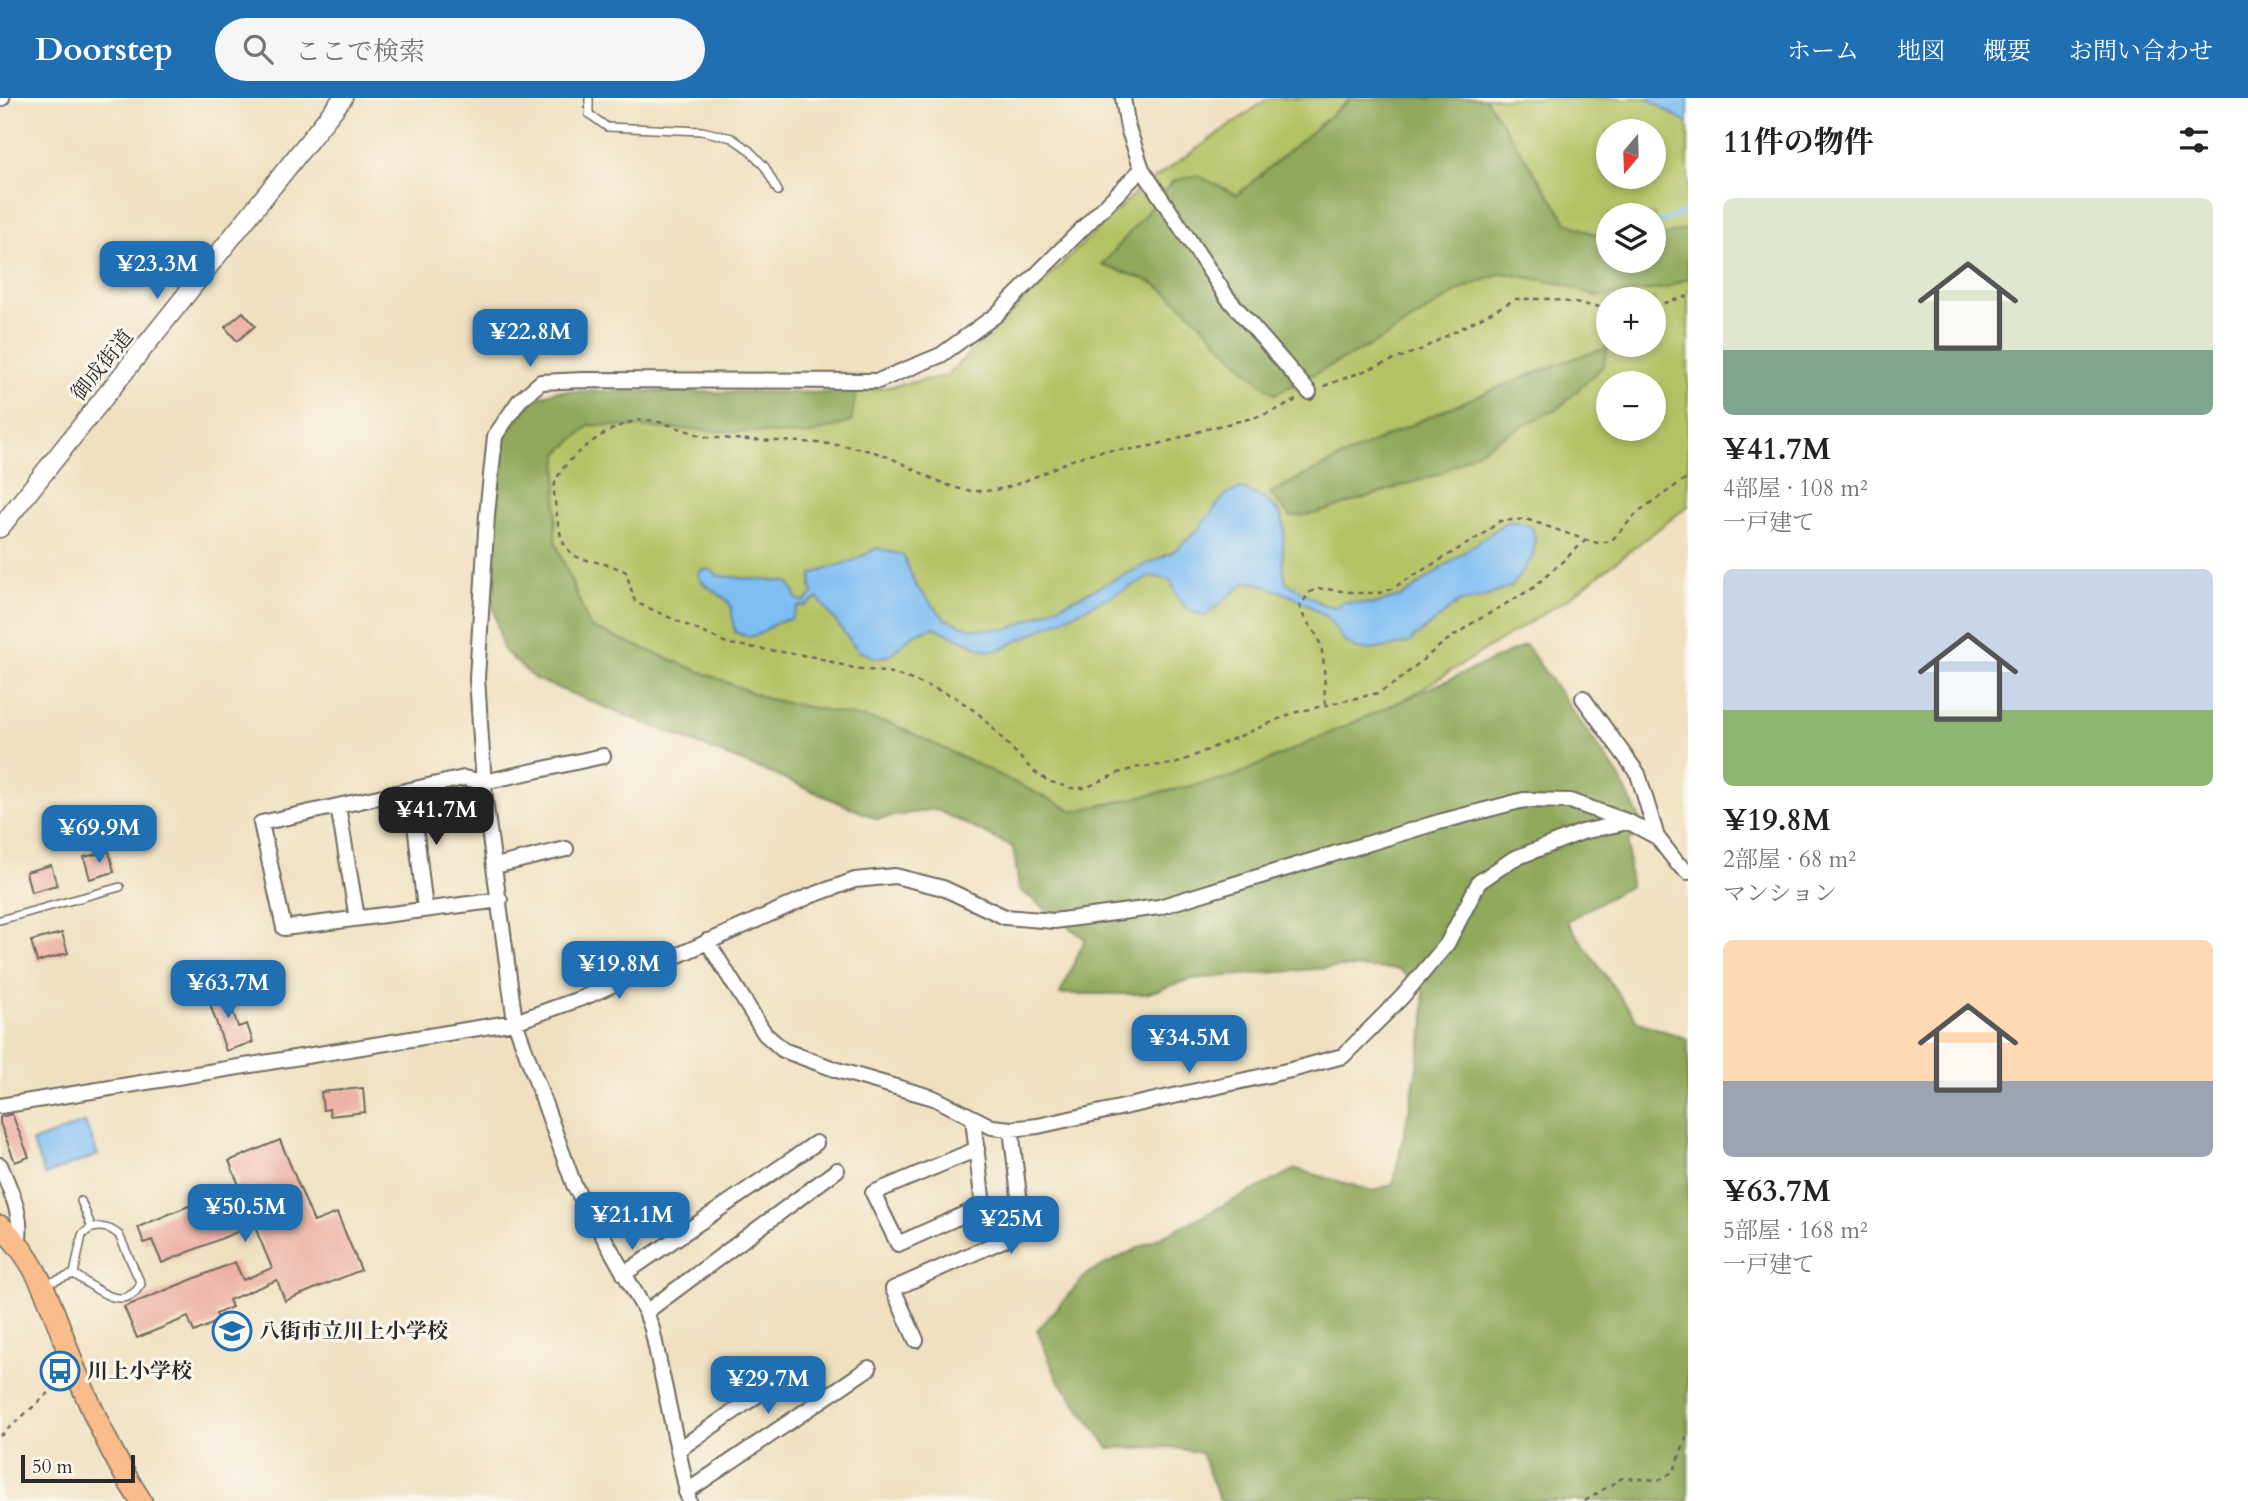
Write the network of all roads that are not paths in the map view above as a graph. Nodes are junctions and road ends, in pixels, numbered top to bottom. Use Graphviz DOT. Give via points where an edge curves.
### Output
graph roads {
  1 [pos="343,98"];
  2 [pos="589,98"];
  3 [pos="1123,98"];
  4 [pos="1142,169"];
  5 [pos="778,191"];
  6 [pos="1309,392"];
  7 [pos="0,528"];
  8 [pos="1583,698"];
  9 [pos="603,756"];
  10 [pos="484,782"];
  11 [pos="411,790"];
  12 [pos="338,806"];
  13 [pos="1629,822"];
  14 [pos="1657,837"];
  15 [pos="566,849"];
  16 [pos="495,866"];
  17 [pos="1688,872"];
  18 [pos="120,887"];
  19 [pos="500,900"];
  20 [pos="425,909"];
  21 [pos="357,918"];
  22 [pos="0,920"];
  23 [pos="707,941"];
  24 [pos="515,1022"];
  25 [pos="0,1106"];
  26 [pos="973,1119"];
  27 [pos="1012,1129"];
  28 [pos="816,1143"];
  29 [pos="977,1149"];
  30 [pos="0,1165"];
  31 [pos="837,1170"];
  32 [pos="81,1201"];
  33 [pos="0,1226"];
  34 [pos="92,1228"];
  35 [pos="18,1245"];
  36 [pos="74,1274"];
  37 [pos="624,1274"];
  38 [pos="42,1286"];
  39 [pos="646,1312"];
  40 [pos="916,1340"];
  41 [pos="795,1368"];
  42 [pos="869,1368"];
  43 [pos="677,1450"];
  44 [pos="687,1497"];
  45 [pos="141,1501"];
  1 -- 7 [label="street, 御成街道" via="200,288"];
  2 -- 5 [label="lane" via="589,114 607,127 702,131 732,138 765,167"];
  3 -- 4 [label="street"];
  4 -- 6 [label="street" via="1227,297"];
  4 -- 10 [label="street" via="996,315 942,355 878,381 541,382 519,401 495,436 486,514 477,678"];
  8 -- 14 [label="street" via="1638,774"];
  9 -- 10 [label="street"];
  10 -- 11 [label="street" via="464,778"];
  10 -- 16 [label="street"];
  11 -- 12 [label="street"];
  11 -- 20 [label="street"];
  12 -- 21 [label="street"];
  12 -- 21 [label="street" via="261,823 284,928"];
  13 -- 14 [label="street"];
  13 -- 23 [label="street" via="1570,801 1524,800 1159,907 1054,921 1005,917 943,888 895,876 855,880"];
  13 -- 27 [label="street" via="1582,832 1513,859 1479,882 1447,944 1343,1056"];
  14 -- 17 [label="street"];
  15 -- 16 [label="street"];
  16 -- 19 [label="street"];
  18 -- 22 [label="lane"];
  19 -- 20 [label="street"];
  19 -- 24 [label="street"];
  20 -- 21 [label="street"];
  23 -- 24 [label="street" via="585,997"];
  23 -- 26 [label="street" via="765,1034 783,1049 934,1098"];
  24 -- 25 [label="street"];
  24 -- 37 [label="street" via="574,1185"];
  26 -- 27 [label="street"];
  26 -- 29 [label="street"];
  27 -- 40 [label="street" via="1022,1221 1018,1230 893,1289"];
  28 -- 37 [label="street"];
  29 -- 29 [label="street" via="983,1206 898,1244 873,1193"];
  30 -- 35 [label="street" via="19,1213"];
  31 -- 39 [label="street"];
  32 -- 34 [label="lane"];
  33 -- 35 [label="main road"];
  34 -- 36 [label="lane" via="82,1235"];
  34 -- 36 [label="lane" via="113,1230 118,1235 141,1284 124,1298 112,1299"];
  35 -- 38 [label="main road"];
  36 -- 38 [label="lane"];
  37 -- 39 [label="street"];
  38 -- 45 [label="main road" via="100,1430"];
  39 -- 43 [label="street"];
  41 -- 43 [label="street"];
  42 -- 44 [label="street"];
  43 -- 44 [label="street"];
}
